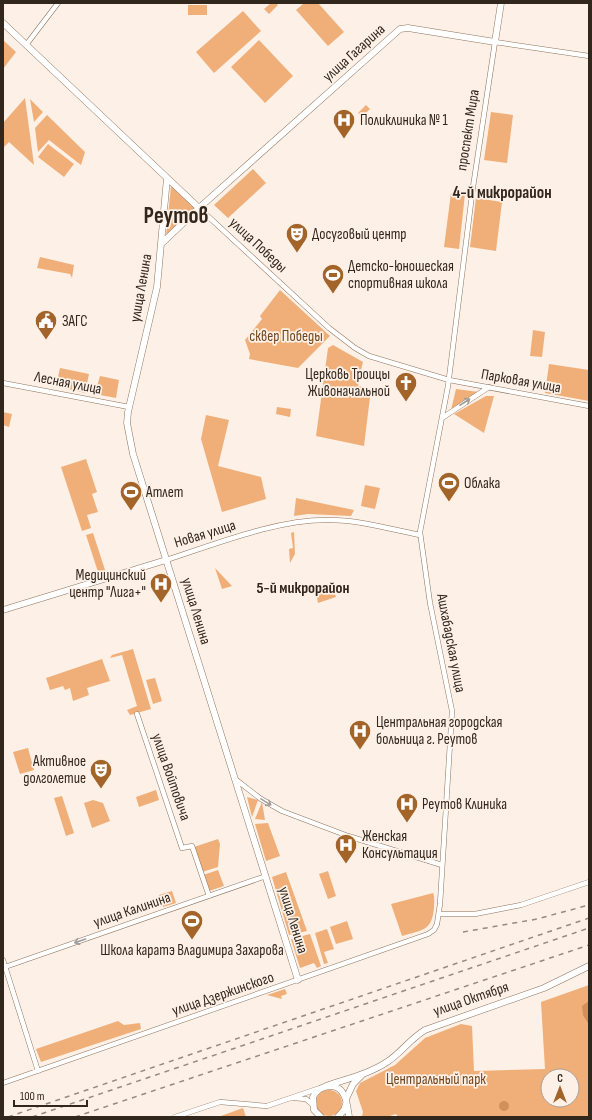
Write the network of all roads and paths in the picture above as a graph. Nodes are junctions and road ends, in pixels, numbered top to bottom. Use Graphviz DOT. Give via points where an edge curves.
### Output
graph roads {
  1 [pos="58,3"];
  2 [pos="501,3"];
  3 [pos="3,23"];
  4 [pos="495,42"];
  5 [pos="26,45"];
  6 [pos="589,56"];
  7 [pos="167,178"];
  8 [pos="200,208"];
  9 [pos="161,244"];
  10 [pos="449,380"];
  11 [pos="3,383"];
  12 [pos="489,387"];
  13 [pos="589,406"];
  14 [pos="128,407"];
  15 [pos="442,418"];
  16 [pos="420,535"];
  17 [pos="166,560"];
  18 [pos="3,610"];
  19 [pos="137,714"];
  20 [pos="235,779"];
  21 [pos="442,866"];
  22 [pos="266,876"];
  23 [pos="589,882"];
  24 [pos="209,896"];
  25 [pos="438,914"];
  26 [pos="3,960"];
  27 [pos="589,966"];
  28 [pos="5,967"];
  29 [pos="298,980"];
  30 [pos="370,1070"];
  31 [pos="38,1071"];
  32 [pos="3,1083"];
  33 [pos="324,1087"];
  34 [pos="290,1098"];
  35 [pos="346,1101"];
  36 [pos="312,1105"];
  37 [pos="175,1117"];
  38 [pos="321,1117"];
  39 [pos="339,1117"];
  40 [pos="345,1117"];
  41 [pos="349,1117"];
  1 -- 5 [label="street"];
  2 -- 4 [label="street, проспект Мира"];
  3 -- 5 [label="street, улица Победы"];
  4 -- 6 [label="street, улица Гагарина"];
  4 -- 8 [label="street, улица Гагарина" via="408,28 400,29"];
  4 -- 10 [label="street, проспект Мира" via="473,187"];
  5 -- 7 [label="street, улица Победы"];
  7 -- 8 [label="street, улица Победы"];
  7 -- 9 [label="street, улица Ленина"];
  8 -- 9 [label="street, улица Ленина"];
  8 -- 10 [label="street, улица Победы" via="329,328 356,348 380,360"];
  9 -- 14 [label="street, улица Ленина" via="157,287"];
  10 -- 12 [label="street, Парковая улица"];
  10 -- 15 [label="street, Ашхабадская улица"];
  11 -- 14 [label="street, Лесная улица"];
  12 -- 13 [label="street, Парковая улица"];
  15 -- 12 [label="street, one-way"];
  14 -- 17 [label="street, улица Ленина" via="127,423 131,447"];
  15 -- 16 [label="street, Ашхабадская улица"];
  16 -- 17 [label="street, Новая улица" via="338,520 309,521 267,529"];
  16 -- 21 [label="street, Ашхабадская улица" via="431,607 452,711"];
  17 -- 18 [label="street, Новая улица"];
  17 -- 20 [label="street, улица Ленина"];
  19 -- 24 [label="street, улица Войтовича" via="182,848 192,846"];
  20 -- 21 [label="street, one-way" via="282,811 348,836"];
  20 -- 22 [label="street, улица Ленина"];
  21 -- 25 [label="street, Ашхабадская улица"];
  22 -- 24 [label="street, улица Калинина"];
  22 -- 29 [label="street, улица Ленина"];
  23 -- 25 [label="street" via="520,905 475,914"];
  24 -- 28 [label="street, улица Калинина, one-way"];
  25 -- 29 [label="street, улица Дзержинского" via="435,927 428,934"];
  26 -- 28 [label="street"];
  27 -- 30 [label="street, улица Октября" via="544,988 425,1030 388,1061"];
  28 -- 31 [label="street"];
  29 -- 31 [label="street, улица Дзержинского"];
  30 -- 33 [label="street, улица Октября"];
  30 -- 35 [label="street, улица Октября" via="356,1080 348,1092"];
  31 -- 32 [label="street, улица Дзержинского"];
  33 -- 34 [label="street, улица Октября"];
  33 -- 35 [label="street" via="339,1089"];
  33 -- 36 [label="street" via="315,1094"];
  34 -- 36 [label="street" via="306,1099"];
  34 -- 37 [label="street, улица Октября" via="267,1106 220,1102"];
  35 -- 39 [label="street, улица Октября"];
  35 -- 41 [label="street"];
  36 -- 38 [label="street" via="316,1114"];
  39 -- 40 [label="street"];
}
